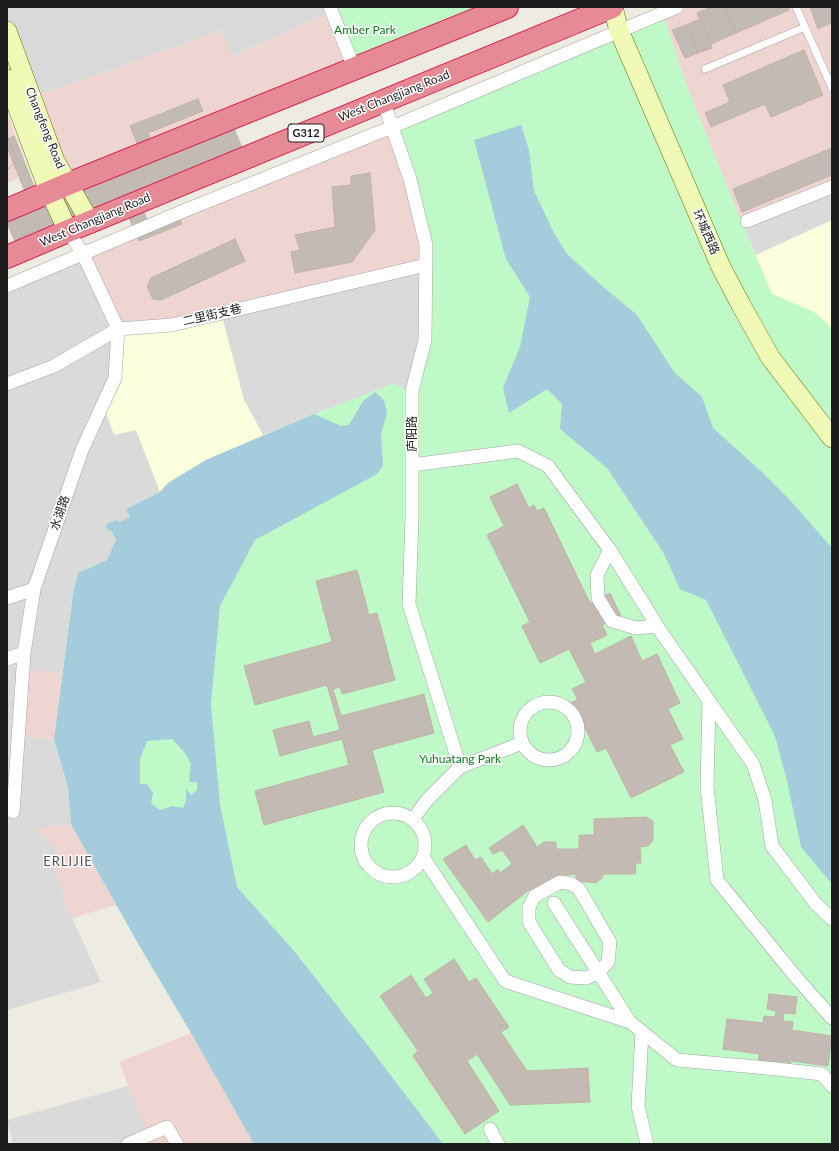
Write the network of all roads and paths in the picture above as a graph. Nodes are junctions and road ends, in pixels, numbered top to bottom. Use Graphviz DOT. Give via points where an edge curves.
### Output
graph roads {
  1 [pos="330,7"];
  2 [pos="482,7"];
  3 [pos="507,7"];
  4 [pos="677,7"];
  5 [pos="796,7"];
  6 [pos="610,8"];
  7 [pos="805,27"];
  8 [pos="7,31"];
  9 [pos="619,31"];
  10 [pos="352,64"];
  11 [pos="705,69"];
  12 [pos="7,79"];
  13 [pos="832,88"];
  14 [pos="383,101"];
  15 [pos="392,127"];
  16 [pos="57,185"];
  17 [pos="832,187"];
  18 [pos="7,202"];
  19 [pos="7,210"];
  20 [pos="747,221"];
  21 [pos="90,222"];
  22 [pos="68,231"];
  23 [pos="83,254"];
  24 [pos="7,257"];
  25 [pos="426,265"];
  26 [pos="7,286"];
  27 [pos="118,329"];
  28 [pos="7,384"];
  29 [pos="832,438"];
  30 [pos="412,465"];
  31 [pos="610,550"];
  32 [pos="34,589"];
  33 [pos="7,598"];
  34 [pos="657,626"];
  35 [pos="24,653"];
  36 [pos="7,659"];
  37 [pos="709,702"];
  38 [pos="522,743"];
  39 [pos="460,767"];
  40 [pos="13,812"];
  41 [pos="413,819"];
  42 [pos="423,857"];
  43 [pos="554,903"];
  44 [pos="832,919"];
  45 [pos="598,973"];
  46 [pos="832,1018"];
  47 [pos="630,1022"];
  48 [pos="642,1032"];
  49 [pos="832,1086"];
  50 [pos="490,1129"];
  51 [pos="128,1144"];
  52 [pos="177,1144"];
  53 [pos="498,1144"];
  54 [pos="647,1144"];
  1 -- 10 [label="street"];
  2 -- 10 [label="street"];
  3 -- 10 [label="highway"];
  4 -- 9 [label="street"];
  5 -- 7 [label="lane"];
  6 -- 9 [label="street, 环城西路"];
  6 -- 14 [label="highway, West Changjiang Road / G312"];
  7 -- 11 [label="lane"];
  7 -- 13 [label="lane"];
  8 -- 16 [label="street, Changfeng Road" via="55,161"];
  9 -- 15 [label="street"];
  9 -- 29 [label="street, 环城西路" via="721,267 770,357"];
  10 -- 16 [label="highway"];
  12 -- 16 [label="street, Changfeng Road"];
  14 -- 15 [label="street, 庐阳路"];
  14 -- 21 [label="highway, West Changjiang Road / G312"];
  15 -- 23 [label="street"];
  15 -- 25 [label="street, 庐阳路" via="410,179 426,245"];
  16 -- 18 [label="street"];
  16 -- 19 [label="highway"];
  16 -- 21 [label="street, Changfeng Road"];
  16 -- 22 [label="street, Changfeng Road"];
  17 -- 20 [label="street"];
  21 -- 22 [label="highway, West Changjiang Road / G312"];
  22 -- 23 [label="street, 水湖路"];
  22 -- 24 [label="highway, West Changjiang Road / G312"];
  23 -- 26 [label="street"];
  23 -- 27 [label="street, 水湖路"];
  25 -- 27 [label="street, 二里街支巷" via="172,325"];
  25 -- 30 [label="street, 庐阳路" via="425,340 412,391"];
  27 -- 28 [label="street, 二里街支巷" via="54,366"];
  27 -- 32 [label="street, 水湖路" via="115,378 82,450"];
  30 -- 31 [label="street" via="518,451 548,466"];
  30 -- 39 [label="street, 庐阳路" via="409,604"];
  31 -- 34 [label="street"];
  31 -- 34 [label="street" via="597,575 598,598 612,621 636,628"];
  32 -- 33 [label="street"];
  32 -- 35 [label="street, 水湖路"];
  34 -- 37 [label="street"];
  35 -- 36 [label="street"];
  35 -- 40 [label="street, 水湖路"];
  37 -- 44 [label="street" via="753,764 764,800 772,846 816,904"];
  37 -- 46 [label="street" via="707,787 717,880"];
  38 -- 38 [label="street" via="520,724 531,708 549,702 567,708 574,716 578,734 570,751 562,757 554,760 535,757"];
  38 -- 39 [label="street"];
  39 -- 41 [label="street" via="427,800"];
  41 -- 42 [label="street" via="425,836"];
  41 -- 42 [label="street" via="393,812 382,814 366,828 362,838 362,853 370,867 379,874 389,877 410,873"];
  42 -- 47 [label="street" via="505,981"];
  43 -- 45 [label="street"];
  45 -- 45 [label="street" via="586,978 570,977 559,970 530,922 530,907 535,896 560,882 572,884 579,889 610,942 608,962"];
  45 -- 47 [label="street"];
  47 -- 48 [label="street"];
  48 -- 49 [label="street" via="676,1060 822,1074"];
  48 -- 54 [label="street" via="638,1106"];
  50 -- 53 [label="street"];
  51 -- 52 [label="street" via="166,1127"];
}
